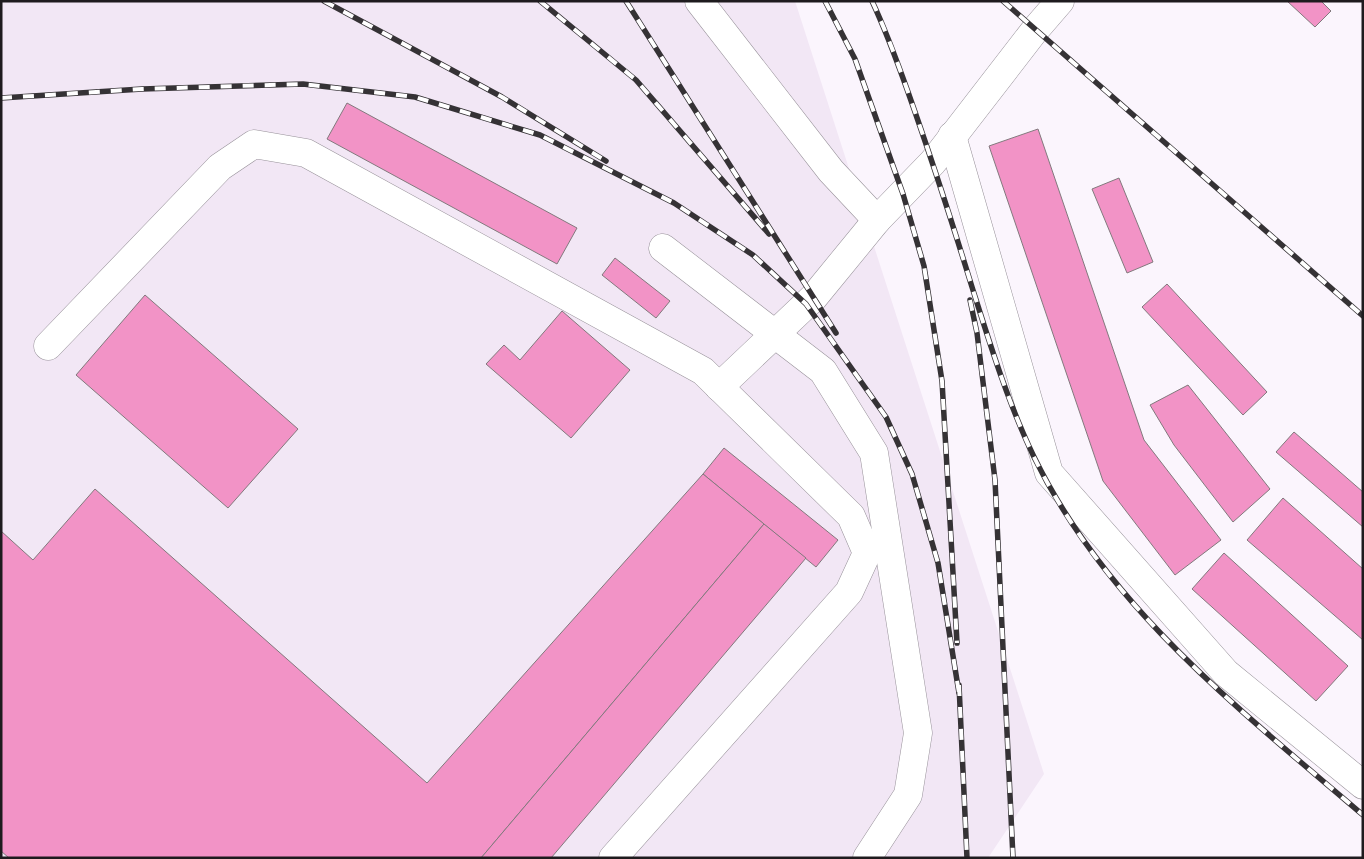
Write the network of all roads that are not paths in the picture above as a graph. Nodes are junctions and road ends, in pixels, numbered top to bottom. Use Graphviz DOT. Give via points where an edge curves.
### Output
graph roads {
  1 [pos="699,1"];
  2 [pos="1060,1"];
  3 [pos="952,136"];
  4 [pos="877,220"];
  5 [pos="663,248"];
  6 [pos="775,334"];
  7 [pos="48,346"];
  8 [pos="719,387"];
  9 [pos="1363,785"];
  10 [pos="613,858"];
  11 [pos="867,858"];
  1 -- 4 [label="street" via="831,170"];
  2 -- 3 [label="street"];
  3 -- 4 [label="street" via="933,162"];
  3 -- 9 [label="street" via="1049,473 1226,673"];
  4 -- 6 [label="street" via="814,297"];
  5 -- 6 [label="street"];
  6 -- 8 [label="street"];
  6 -- 11 [label="street" via="823,371 874,453 918,733 908,795"];
  7 -- 8 [label="street" via="220,167 254,144 306,153 704,371"];
  8 -- 10 [label="street" via="850,516 867,553 849,592"];
}
